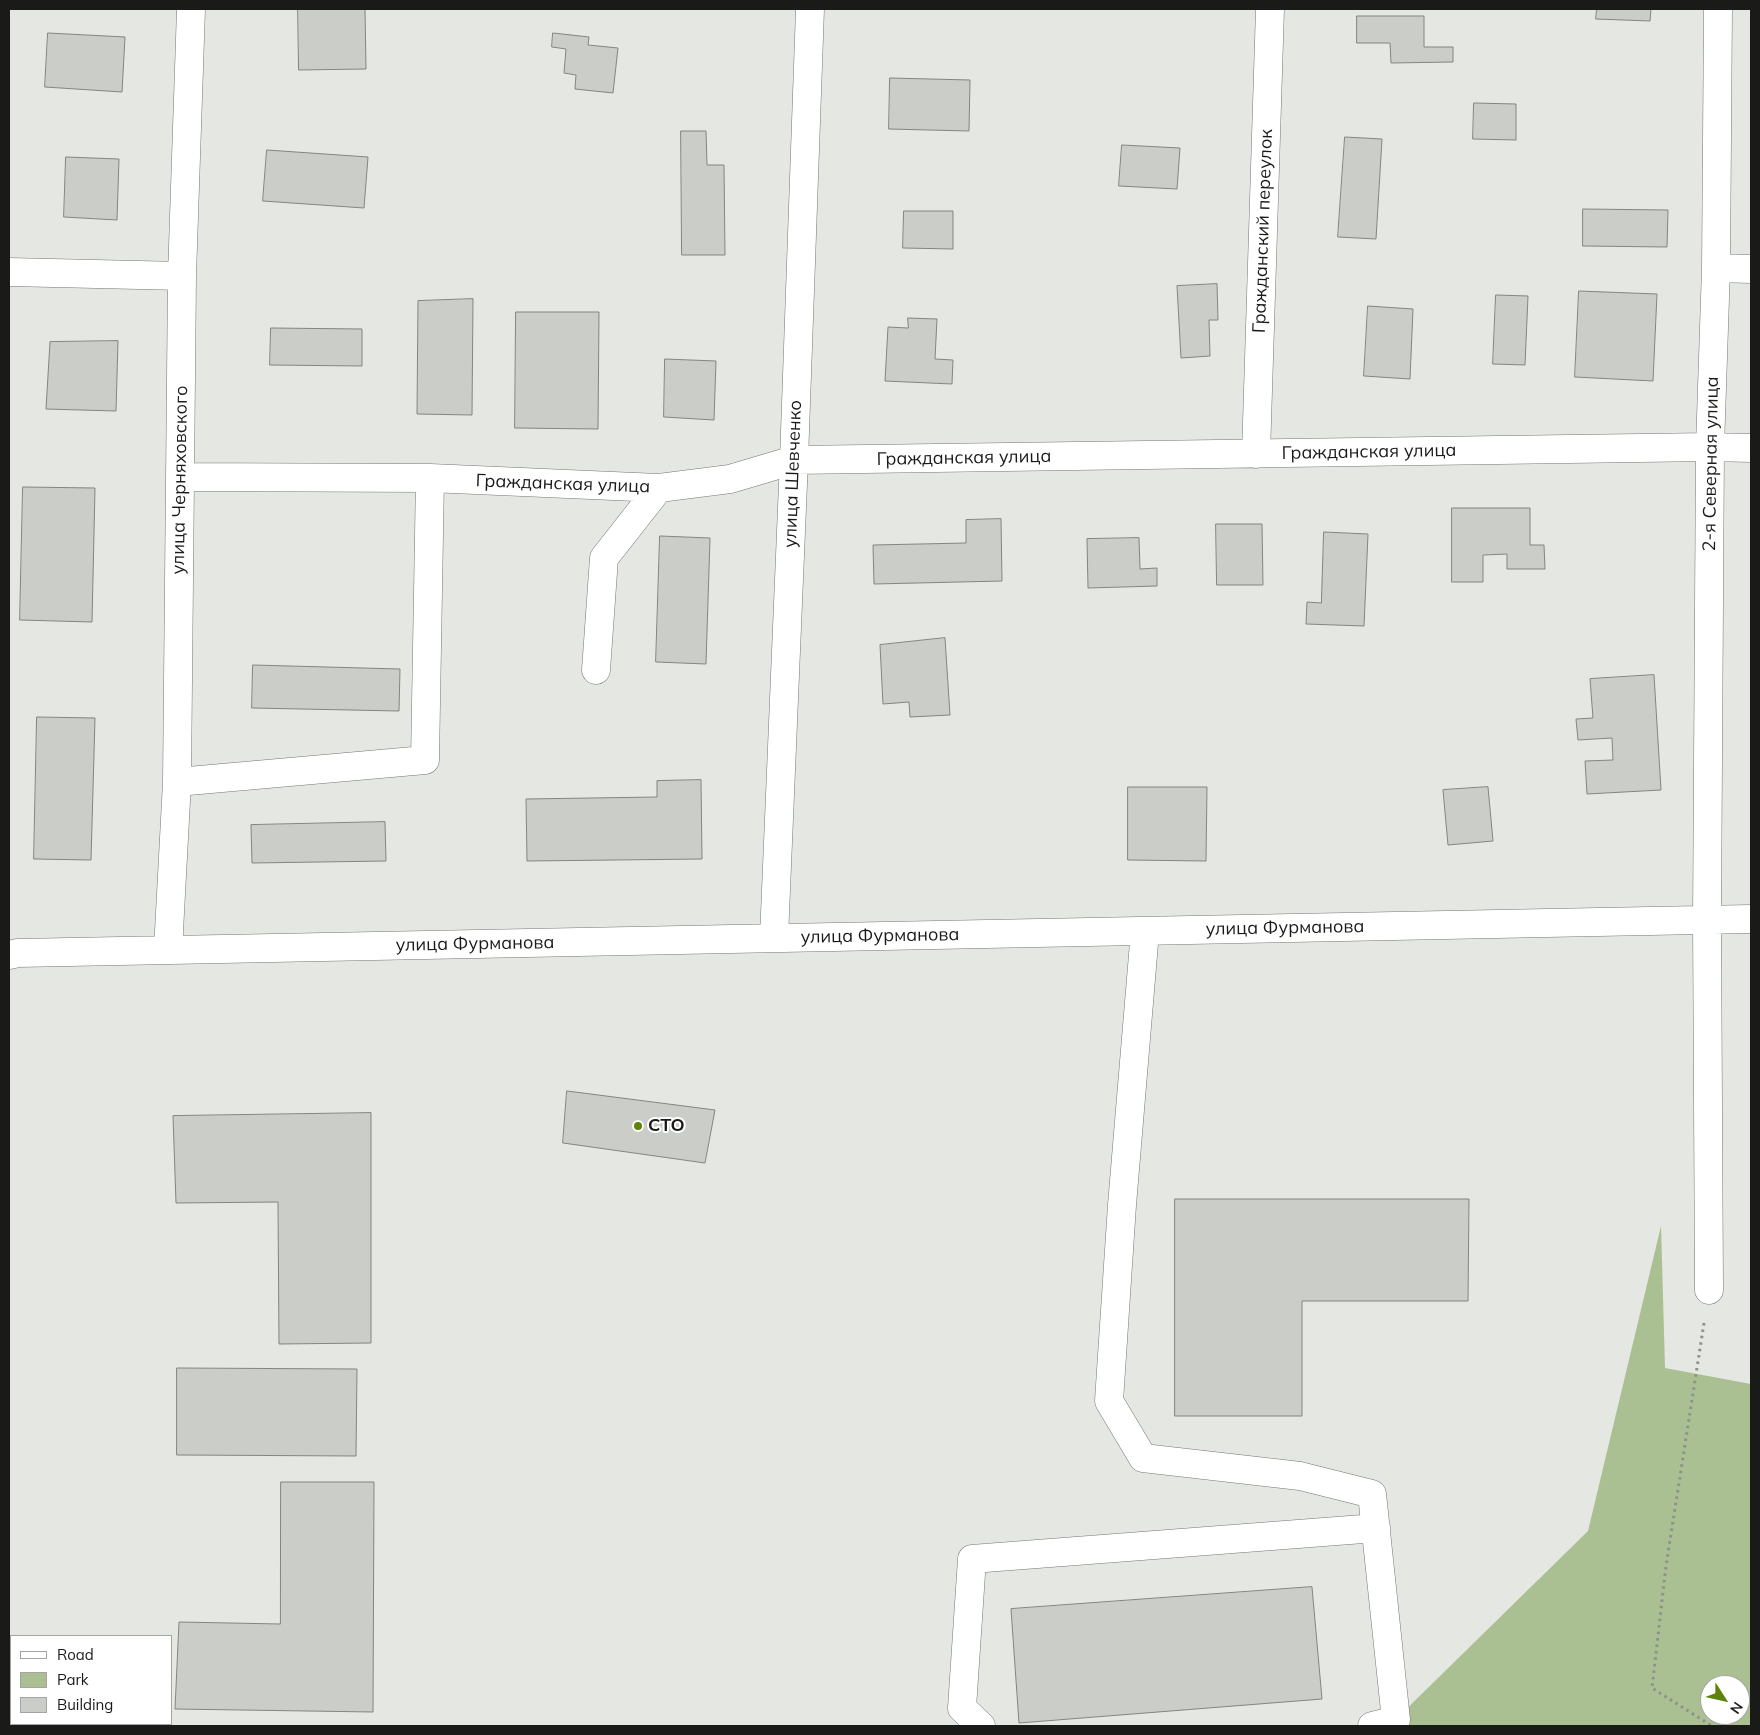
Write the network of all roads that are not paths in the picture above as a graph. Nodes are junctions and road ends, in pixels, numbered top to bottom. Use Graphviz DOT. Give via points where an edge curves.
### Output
graph roads {
  1 [pos="190,9"];
  2 [pos="810,9"];
  3 [pos="1270,9"];
  4 [pos="1718,9"];
  5 [pos="1716,268"];
  6 [pos="1751,270"];
  7 [pos="9,272"];
  8 [pos="182,276"];
  9 [pos="1710,447"];
  10 [pos="1751,448"];
  11 [pos="1256,454"];
  12 [pos="794,460"];
  13 [pos="181,477"];
  14 [pos="430,478"];
  15 [pos="659,488"];
  16 [pos="596,670"];
  17 [pos="177,782"];
  18 [pos="1707,919"];
  19 [pos="1751,919"];
  20 [pos="1145,931"];
  21 [pos="774,938"];
  22 [pos="168,950"];
  23 [pos="9,955"];
  24 [pos="1709,1290"];
  25 [pos="1376,1528"];
  26 [pos="981,1726"];
  27 [pos="1372,1726"];
  1 -- 8 [label="street, улица Черняховского"];
  2 -- 12 [label="street, улица Шевченко"];
  3 -- 11 [label="street, Гражданский переулок"];
  4 -- 5 [label="street, 2-я Северная улица"];
  5 -- 6 [label="street"];
  5 -- 9 [label="street, 2-я Северная улица"];
  7 -- 8 [label="street"];
  8 -- 13 [label="street, улица Черняховского"];
  9 -- 10 [label="street, Гражданская улица"];
  9 -- 11 [label="street, Гражданская улица"];
  9 -- 18 [label="street, 2-я Северная улица"];
  11 -- 12 [label="street, Гражданская улица"];
  12 -- 15 [label="street, Гражданская улица" via="730,479"];
  12 -- 21 [label="street, улица Шевченко"];
  13 -- 14 [label="street, Гражданская улица"];
  13 -- 17 [label="street, улица Черняховского"];
  14 -- 15 [label="street, Гражданская улица"];
  14 -- 17 [label="street" via="425,760"];
  15 -- 16 [label="street" via="604,558"];
  17 -- 22 [label="street, улица Черняховского"];
  18 -- 19 [label="street, улица Фурманова"];
  18 -- 20 [label="street, улица Фурманова"];
  18 -- 24 [label="street, 2-я Северная улица"];
  20 -- 21 [label="street, улица Фурманова"];
  20 -- 25 [label="street" via="1108,1402 1142,1458 1300,1476 1372,1494"];
  21 -- 22 [label="street, улица Фурманова"];
  22 -- 23 [label="street, улица Фурманова"];
  25 -- 26 [label="street" via="972,1559 962,1708"];
  25 -- 27 [label="street" via="1396,1720"];
}
